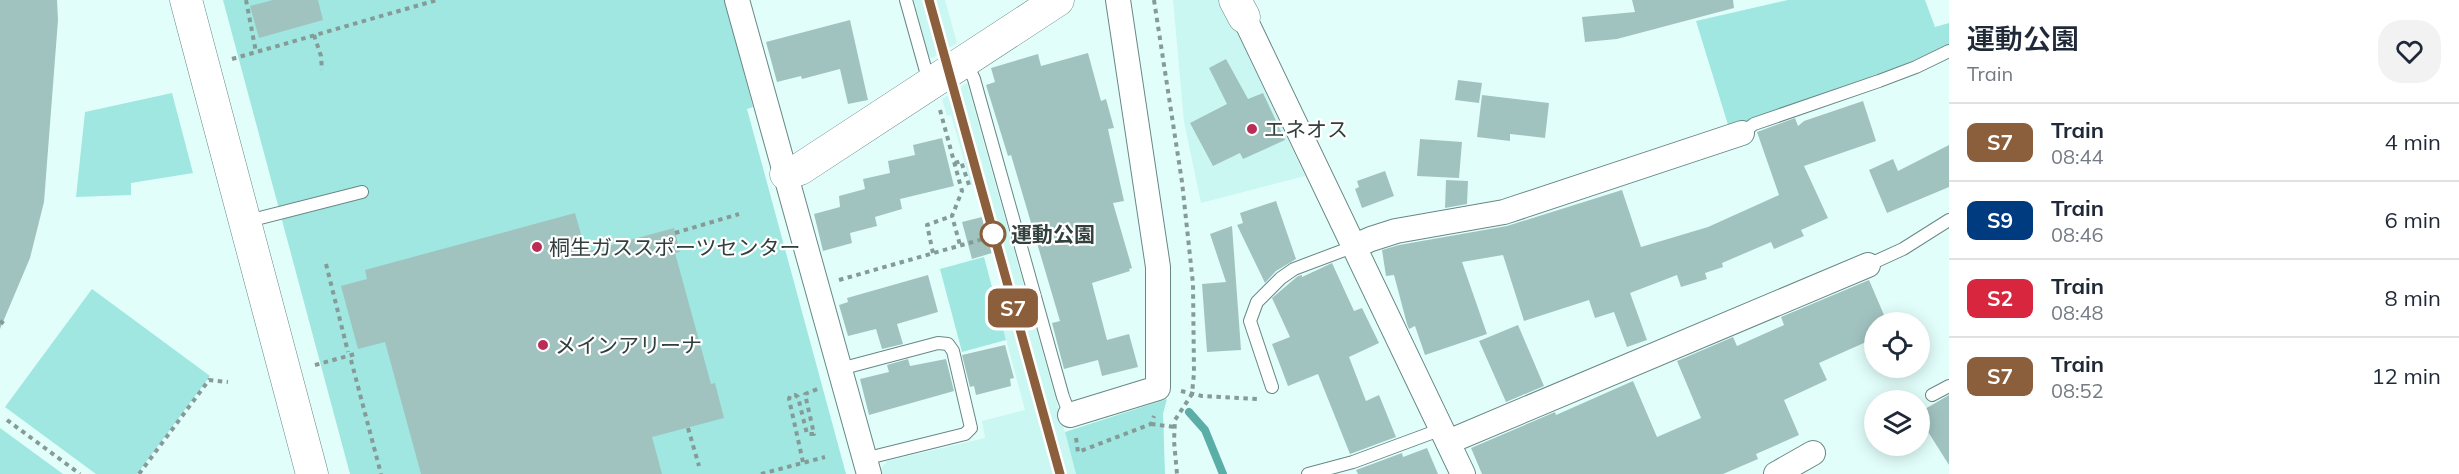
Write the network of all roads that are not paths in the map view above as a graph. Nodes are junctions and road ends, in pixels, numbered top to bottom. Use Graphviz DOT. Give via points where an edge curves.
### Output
graph roads {
  1 [pos="186,0"];
  2 [pos="737,0"];
  3 [pos="906,0"];
  4 [pos="1058,0"];
  5 [pos="1118,0"];
  6 [pos="1240,8"];
  7 [pos="1949,51"];
  8 [pos="966,61"];
  9 [pos="934,92"];
  10 [pos="1742,133"];
  11 [pos="786,174"];
  12 [pos="363,192"];
  13 [pos="1949,220"];
  14 [pos="244,222"];
  15 [pos="1356,246"];
  16 [pos="1868,265"];
  17 [pos="833,378"];
  18 [pos="1949,386"];
  19 [pos="1272,387"];
  20 [pos="1932,395"];
  21 [pos="1070,415"];
  22 [pos="1445,435"];
  23 [pos="1813,453"];
  24 [pos="867,466"];
  25 [pos="312,474"];
  26 [pos="1308,474"];
  27 [pos="1463,474"];
  28 [pos="1776,474"];
  1 -- 14 [label="street"];
  2 -- 11 [label="street"];
  3 -- 9 [label="lane"];
  4 -- 8 [label="street"];
  5 -- 21 [label="street" via="1158,267 1158,388"];
  6 -- 15 [label="street"];
  7 -- 10 [label="lane" via="1898,74 1754,124"];
  8 -- 9 [label="street"];
  8 -- 21 [label="lane"];
  9 -- 11 [label="street"];
  10 -- 15 [label="street" via="1504,212 1396,231"];
  11 -- 17 [label="street"];
  12 -- 14 [label="lane"];
  13 -- 16 [label="lane" via="1904,249"];
  14 -- 25 [label="street"];
  15 -- 19 [label="lane" via="1294,269 1257,302 1250,321"];
  15 -- 22 [label="street"];
  16 -- 22 [label="street"];
  17 -- 24 [label="street"];
  17 -- 24 [label="lane" via="938,343 948,344 953,351 971,428 964,434"];
  18 -- 20 [label="lane"];
  22 -- 26 [label="lane"];
  22 -- 27 [label="street"];
  23 -- 28 [label="street"];
}
